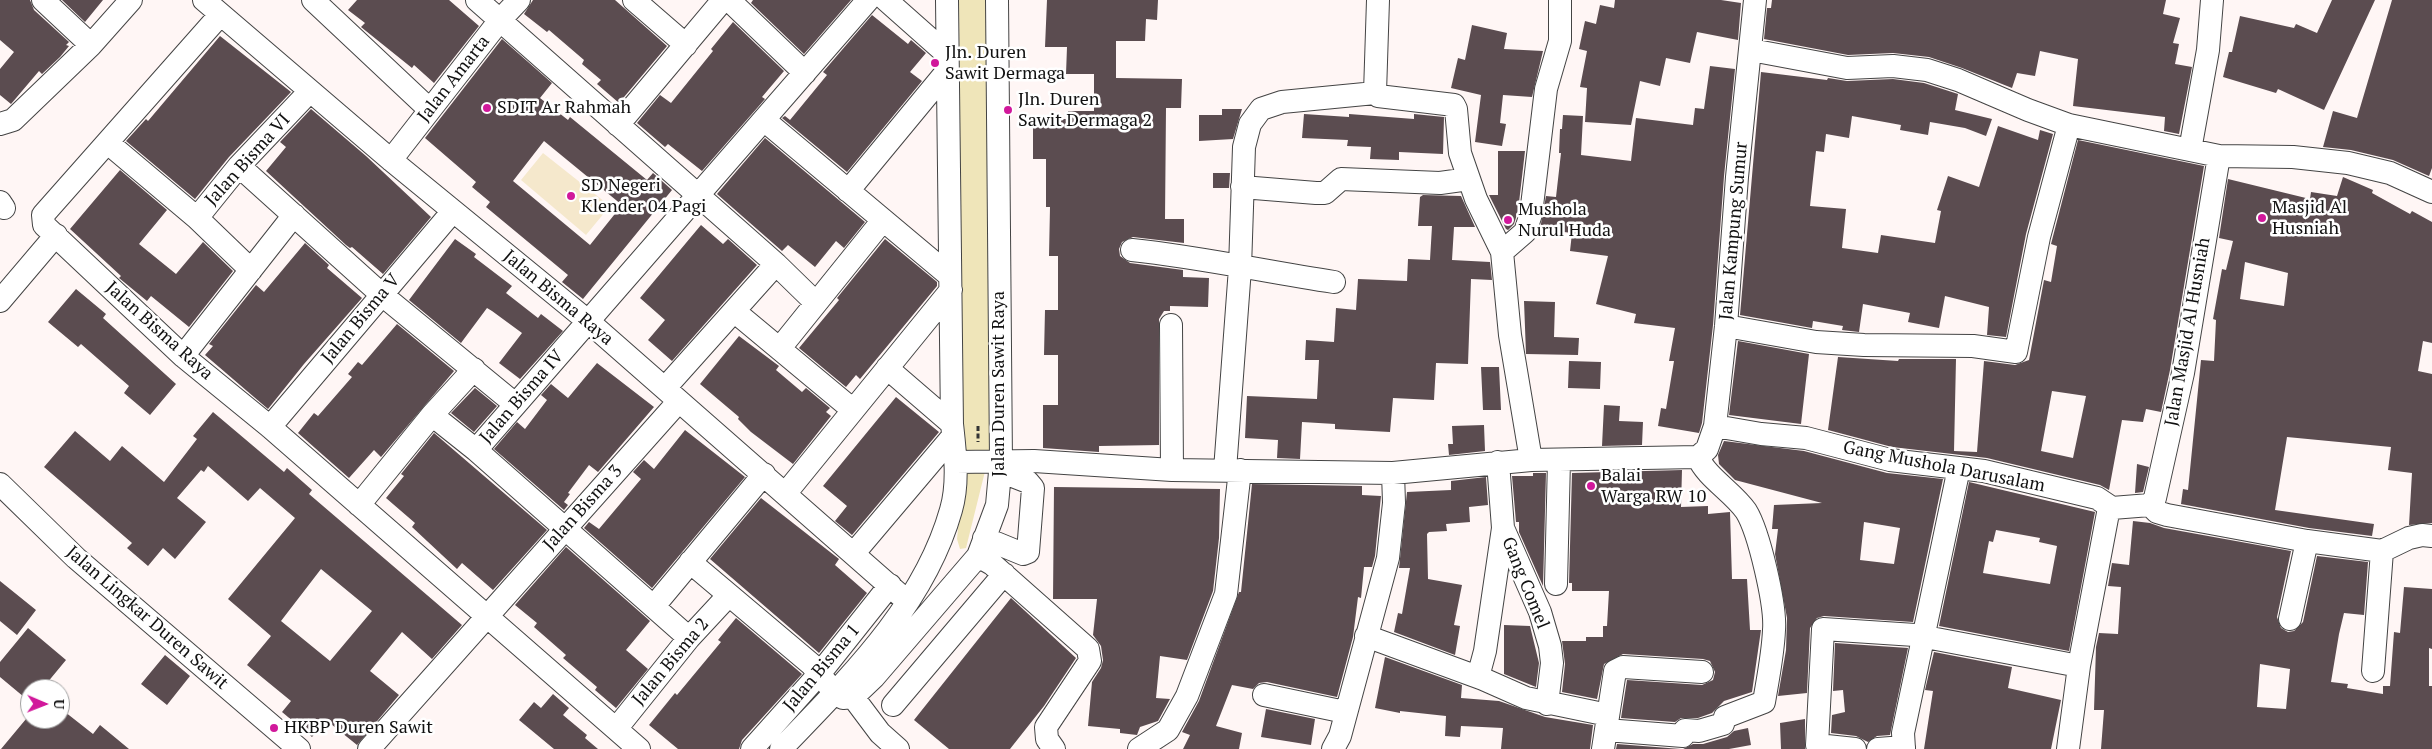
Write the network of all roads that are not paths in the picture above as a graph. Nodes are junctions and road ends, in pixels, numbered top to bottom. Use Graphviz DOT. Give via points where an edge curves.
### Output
graph roads {
  1 [pos="43,0"];
  2 [pos="130,0"];
  3 [pos="204,0"];
  4 [pos="312,0"];
  5 [pos="477,0"];
  6 [pos="519,0"];
  7 [pos="723,0"];
  8 [pos="728,0"];
  9 [pos="868,0"];
  10 [pos="886,0"];
  11 [pos="947,0"];
  12 [pos="997,0"];
  13 [pos="1378,0"];
  14 [pos="1560,0"];
  15 [pos="1755,0"];
  16 [pos="2212,0"];
  17 [pos="642,3"];
  18 [pos="220,16"];
  19 [pos="500,20"];
  20 [pos="91,45"];
  21 [pos="686,45"];
  22 [pos="1751,50"];
  23 [pos="948,62"];
  24 [pos="805,73"];
  25 [pos="310,91"];
  26 [pos="1375,93"];
  27 [pos="429,109"];
  28 [pos="764,120"];
  29 [pos="0,123"];
  30 [pos="2069,124"];
  31 [pos="618,125"];
  32 [pos="108,143"];
  33 [pos="2190,150"];
  34 [pos="2219,156"];
  35 [pos="391,160"];
  36 [pos="239,166"];
  37 [pos="1469,179"];
  38 [pos="1242,187"];
  39 [pos="848,191"];
  40 [pos="2432,192"];
  41 [pos="699,196"];
  42 [pos="453,211"];
  43 [pos="294,216"];
  44 [pos="197,218"];
  45 [pos="883,220"];
  46 [pos="50,230"];
  47 [pos="1132,250"];
  48 [pos="1502,252"];
  49 [pos="776,264"];
  50 [pos="1240,268"];
  51 [pos="251,270"];
  52 [pos="1334,282"];
  53 [pos="951,283"];
  54 [pos="381,294"];
  55 [pos="0,301"];
  56 [pos="816,303"];
  57 [pos="734,310"];
  58 [pos="589,322"];
  59 [pos="1171,325"];
  60 [pos="1726,326"];
  61 [pos="780,348"];
  62 [pos="183,356"];
  63 [pos="887,368"];
  64 [pos="474,369"];
  65 [pos="672,395"];
  66 [pos="515,404"];
  67 [pos="853,410"];
  68 [pos="432,415"];
  69 [pos="1715,426"];
  70 [pos="270,427"];
  71 [pos="953,430"];
  72 [pos="476,450"];
  73 [pos="1698,458"];
  74 [pos="1531,460"];
  75 [pos="1559,460"];
  76 [pos="956,462"];
  77 [pos="1498,462"];
  78 [pos="1000,466"];
  79 [pos="1959,468"];
  80 [pos="1172,470"];
  81 [pos="1233,470"];
  82 [pos="1393,473"];
  83 [pos="764,474"];
  84 [pos="1,488"];
  85 [pos="786,494"];
  86 [pos="359,505"];
  87 [pos="2150,505"];
  88 [pos="2112,508"];
  89 [pos="1503,528"];
  90 [pos="565,529"];
  91 [pos="2432,536"];
  92 [pos="2307,541"];
  93 [pos="981,547"];
  94 [pos="2382,551"];
  95 [pos="854,553"];
  96 [pos="690,562"];
  97 [pos="1004,574"];
  98 [pos="1556,584"];
  99 [pos="890,585"];
  100 [pos="728,596"];
  101 [pos="908,602"];
  102 [pos="654,606"];
  103 [pos="487,615"];
  104 [pos="2290,619"];
  105 [pos="1366,636"];
  106 [pos="1922,637"];
  107 [pos="689,638"];
  108 [pos="2079,666"];
  109 [pos="2372,671"];
  110 [pos="820,672"];
  111 [pos="1702,672"];
  112 [pos="1478,677"];
  113 [pos="844,695"];
  114 [pos="1264,695"];
  115 [pos="1547,704"];
  116 [pos="893,705"];
  117 [pos="1345,712"];
  118 [pos="616,729"];
  119 [pos="1606,731"];
  120 [pos="1337,742"];
  121 [pos="1904,748"];
  122 [pos="299,749"];
  123 [pos="369,749"];
  124 [pos="638,749"];
  125 [pos="752,749"];
  126 [pos="782,749"];
  127 [pos="898,749"];
  128 [pos="1054,749"];
  129 [pos="1139,749"];
  130 [pos="1855,749"];
  131 [pos="1878,749"];
  132 [pos="2068,749"];
  1 -- 20 [label="street"];
  2 -- 20 [label="street"];
  3 -- 18 [label="street, Jalan Bisma Raya"];
  4 -- 27 [label="street"];
  5 -- 19 [label="street"];
  6 -- 19 [label="street, Jalan Amarta"];
  7 -- 21 [label="street"];
  8 -- 24 [label="street"];
  9 -- 24 [label="street, Jalan Bisma IV"];
  10 -- 23 [label="street"];
  11 -- 23 [label="street, Jalan Duren Sawit Raya"];
  12 -- 78 [label="street, Jalan Duren Sawit Raya"];
  13 -- 26 [label="street"];
  14 -- 48 [label="street" via="1560,40 1546,89 1531,214 1521,237"];
  15 -- 22 [label="street, Jalan Kampung Sumur"];
  16 -- 33 [label="street" via="2208,50"];
  17 -- 21 [label="street"];
  18 -- 25 [label="street, Jalan Bisma Raya"];
  18 -- 32 [label="street"];
  19 -- 27 [label="street, Jalan Amarta"];
  19 -- 31 [label="street"];
  20 -- 29 [label="street" via="13,120"];
  21 -- 31 [label="street"];
  22 -- 30 [label="street" via="1847,68 1893,66 1927,70"];
  22 -- 60 [label="street, Jalan Kampung Sumur"];
  23 -- 39 [label="street"];
  23 -- 53 [label="street, Jalan Duren Sawit Raya"];
  24 -- 28 [label="street, Jalan Bisma IV"];
  25 -- 35 [label="street, Jalan Bisma Raya"];
  25 -- 36 [label="street, Jalan Bisma VI"];
  26 -- 37 [label="street" via="1378,96 1454,105 1458,114 1460,154"];
  26 -- 38 [label="street" via="1282,102 1262,110 1250,124 1246,139"];
  27 -- 35 [label="street, Jalan Amarta"];
  28 -- 39 [label="street"];
  28 -- 41 [label="street, Jalan Bisma IV"];
  30 -- 33 [label="street"];
  30 -- 60 [label="street" via="2039,237 2016,352 1972,346 1816,342"];
  31 -- 41 [label="street"];
  32 -- 44 [label="street"];
  32 -- 46 [label="street" via="43,215"];
  33 -- 34 [label="street"];
  34 -- 40 [label="street" via="2348,163 2390,173"];
  34 -- 87 [label="street, Jalan Masjid Al Husniah" via="2184,373 2155,498"];
  35 -- 42 [label="street, Jalan Bisma Raya"];
  36 -- 43 [label="street"];
  36 -- 44 [label="street, Jalan Bisma VI"];
  37 -- 38 [label="street" via="1440,183 1341,179 1325,193"];
  37 -- 48 [label="street"];
  38 -- 50 [label="street"];
  39 -- 45 [label="street"];
  41 -- 49 [label="street"];
  41 -- 58 [label="street, Jalan Bisma IV"];
  42 -- 54 [label="street, Jalan Bisma V"];
  42 -- 58 [label="street, Jalan Bisma Raya"];
  43 -- 51 [label="street"];
  43 -- 54 [label="street"];
  44 -- 51 [label="street, Jalan Bisma VI"];
  45 -- 53 [label="street"];
  45 -- 56 [label="street"];
  46 -- 55 [label="street"];
  46 -- 62 [label="street, Jalan Bisma Raya"];
  47 -- 50 [label="street" via="1197,258"];
  48 -- 74 [label="street" via="1510,335"];
  49 -- 56 [label="street"];
  49 -- 57 [label="street, Jalan Bisma 3"];
  50 -- 52 [label="street"];
  50 -- 81 [label="street"];
  51 -- 62 [label="street"];
  53 -- 63 [label="street"];
  53 -- 71 [label="street, Jalan Duren Sawit Raya"];
  54 -- 64 [label="street"];
  54 -- 70 [label="street, Jalan Bisma V"];
  56 -- 61 [label="street"];
  57 -- 61 [label="street"];
  57 -- 65 [label="street, Jalan Bisma 3"];
  58 -- 65 [label="street, Jalan Bisma Raya"];
  58 -- 66 [label="street, Jalan Bisma IV"];
  59 -- 80 [label="street"];
  60 -- 69 [label="street, Jalan Kampung Sumur"];
  61 -- 67 [label="street"];
  62 -- 70 [label="street, Jalan Bisma Raya"];
  63 -- 67 [label="street"];
  63 -- 71 [label="street"];
  64 -- 66 [label="street"];
  64 -- 68 [label="street"];
  65 -- 83 [label="street, Jalan Bisma Raya"];
  65 -- 90 [label="street, Jalan Bisma 3"];
  66 -- 72 [label="street, Jalan Bisma IV"];
  67 -- 85 [label="street"];
  68 -- 72 [label="street"];
  68 -- 86 [label="street"];
  69 -- 73 [label="street, Jalan Kampung Sumur" via="1707,449"];
  69 -- 79 [label="street, Gang Mushola Darusalam" via="1806,438 1890,460"];
  70 -- 86 [label="street, Jalan Bisma Raya"];
  71 -- 76 [label="street, Jalan Duren Sawit Raya"];
  71 -- 95 [label="street"];
  72 -- 90 [label="street, Jalan Bisma IV"];
  73 -- 75 [label="street"];
  73 -- 119 [label="street" via="1702,467 1738,500 1748,514 1748,531 1771,596 1774,623 1764,711 1725,717 1724,724 1699,731 1685,730 1683,736"];
  74 -- 75 [label="street"];
  74 -- 77 [label="street"];
  75 -- 98 [label="street"];
  76 -- 78 [label="street"];
  76 -- 101 [label="street, Jalan Duren Sawit Raya" via="952,509 937,548"];
  77 -- 82 [label="street"];
  77 -- 89 [label="street, Gang Comel"];
  78 -- 80 [label="street"];
  78 -- 93 [label="street, Jalan Duren Sawit Raya" via="997,505"];
  78 -- 93 [label="street" via="1033,488 1028,552 1022,554"];
  79 -- 88 [label="street, Gang Mushola Darusalam" via="2097,498"];
  79 -- 106 [label="street"];
  80 -- 81 [label="street"];
  81 -- 82 [label="street"];
  81 -- 129 [label="street" via="1226,594 1187,696 1168,730"];
  82 -- 105 [label="street" via="1394,503 1388,558"];
  83 -- 85 [label="street, Jalan Bisma Raya"];
  83 -- 96 [label="street"];
  84 -- 122 [label="street, Jalan Lingkar Duren Sawit" via="76,558"];
  85 -- 95 [label="street, Jalan Bisma Raya"];
  86 -- 103 [label="street, Jalan Bisma Raya"];
  87 -- 88 [label="street"];
  87 -- 92 [label="street" via="2167,515"];
  88 -- 108 [label="street" via="2108,513"];
  89 -- 112 [label="street" via="1486,650"];
  89 -- 115 [label="street, Gang Comel" via="1540,612 1550,646 1552,662"];
  90 -- 102 [label="street, Jalan Bisma IV"];
  90 -- 103 [label="street, Jalan Bisma 3"];
  91 -- 94 [label="street" via="2409,538"];
  92 -- 94 [label="street"];
  92 -- 104 [label="street"];
  93 -- 97 [label="street"];
  93 -- 113 [label="street, Jalan Duren Sawit Raya" via="926,618"];
  94 -- 109 [label="street"];
  95 -- 99 [label="street, Jalan Bisma Raya"];
  96 -- 100 [label="street"];
  96 -- 102 [label="street"];
  97 -- 116 [label="street"];
  97 -- 128 [label="street" via="1088,649 1090,661 1046,727 1047,739"];
  99 -- 101 [label="street, Jalan Bisma Raya"];
  99 -- 110 [label="street, Jalan Bisma 1"];
  100 -- 107 [label="street, Jalan Bisma 2"];
  100 -- 110 [label="street"];
  101 -- 113 [label="street, Jalan Duren Sawit Raya"];
  102 -- 107 [label="street, Jalan Bisma IV"];
  103 -- 118 [label="street, Jalan Bisma Raya"];
  103 -- 123 [label="street, Jalan Bisma 3"];
  105 -- 112 [label="street"];
  105 -- 117 [label="street"];
  106 -- 108 [label="street"];
  106 -- 121 [label="street" via="1903,733"];
  106 -- 130 [label="street" via="1823,629 1817,745"];
  107 -- 118 [label="street, Jalan Bisma 2"];
  108 -- 132 [label="street"];
  110 -- 113 [label="street"];
  110 -- 125 [label="street, Jalan Bisma 1"];
  111 -- 119 [label="street" via="1623,667 1616,671"];
  112 -- 115 [label="street"];
  113 -- 126 [label="street, Jalan Duren Sawit Raya"];
  113 -- 127 [label="street"];
  114 -- 117 [label="street"];
  115 -- 119 [label="street"];
  117 -- 120 [label="street"];
  118 -- 124 [label="street, Jalan Bisma Raya"];
  121 -- 131 [label="street"];
}
